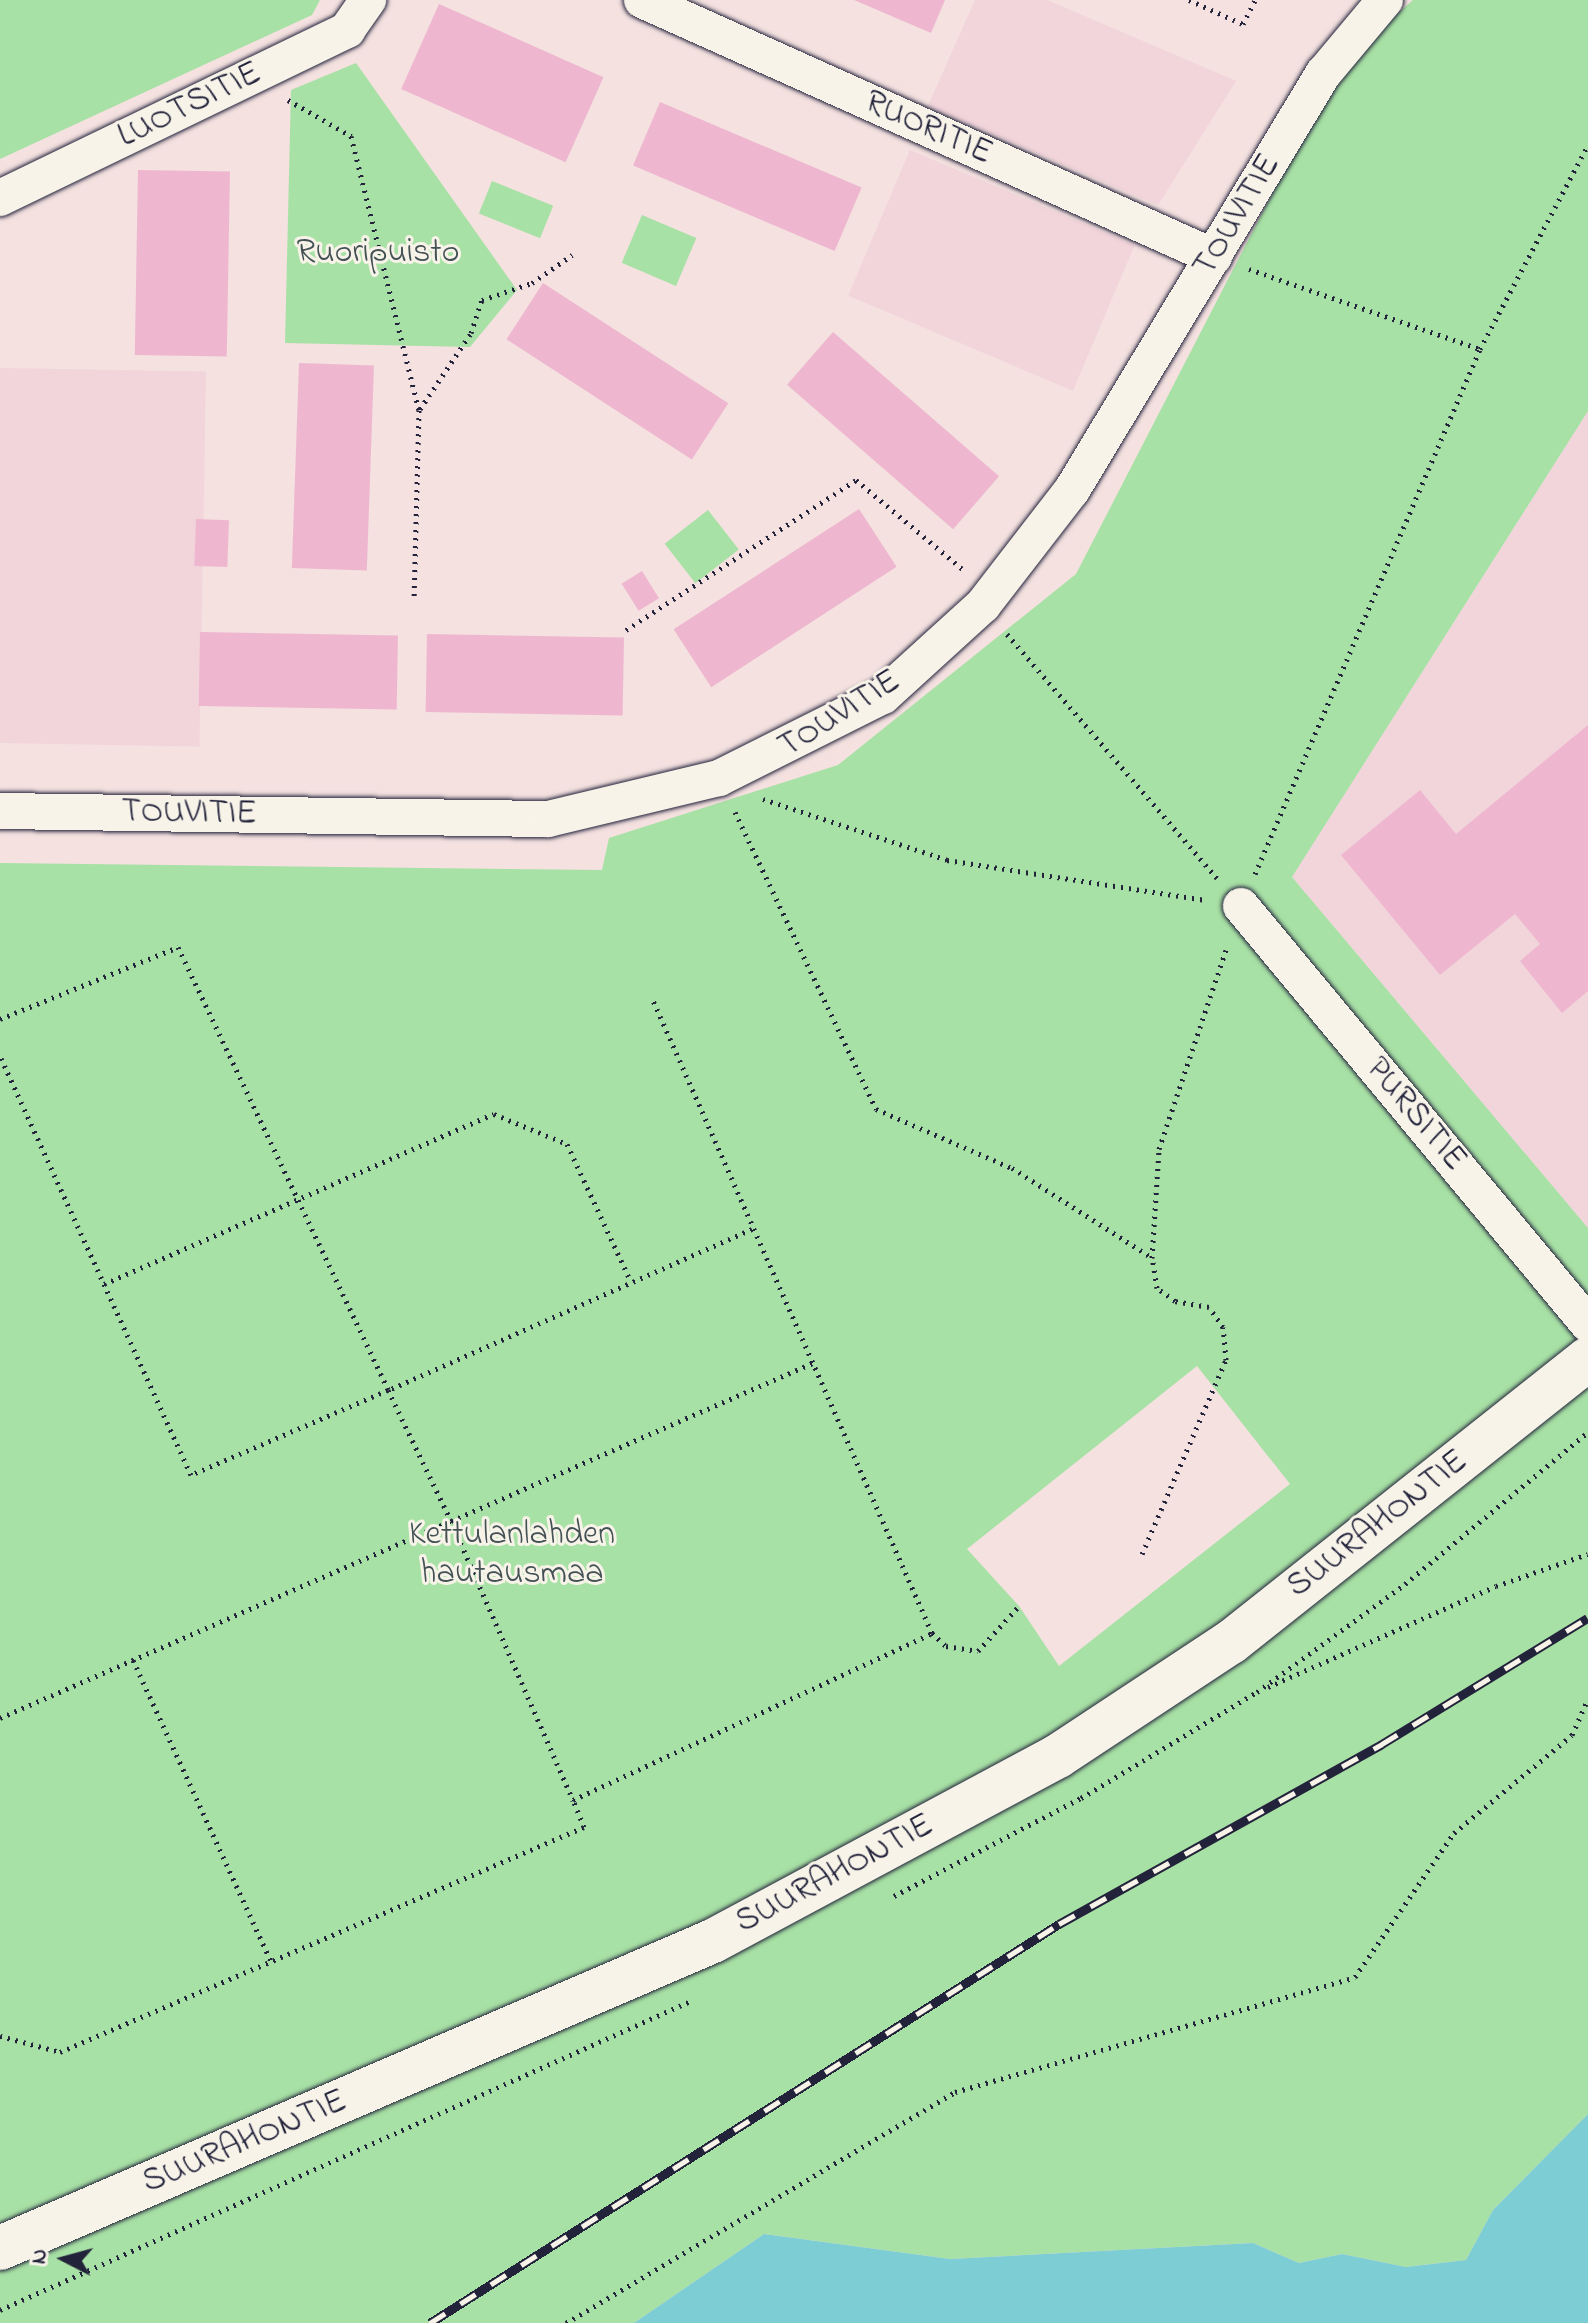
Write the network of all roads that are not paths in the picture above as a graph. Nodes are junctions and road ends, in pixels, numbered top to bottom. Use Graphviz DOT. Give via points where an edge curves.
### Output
graph roads {
  1 [pos="368,0"];
  2 [pos="642,0"];
  3 [pos="1385,0"];
  4 [pos="0,198"];
  5 [pos="1214,257"];
  6 [pos="0,811"];
  7 [pos="1241,906"];
  8 [pos="1588,1324"];
  9 [pos="1588,1359"];
  10 [pos="0,2248"];
  1 -- 4 [label="street, LUOTSITIE" via="347,30"];
  2 -- 5 [label="street, RUORITIE"];
  3 -- 5 [label="street, TOUVITIE" via="1324,73"];
  5 -- 6 [label="street, TOUVITIE" via="1072,490 973,590 883,696 719,778 548,819"];
  7 -- 8 [label="street, PURSITIE"];
  9 -- 10 [label="street, SUURAHONTIE" via="1231,1642 1058,1756 713,1941"];
}
